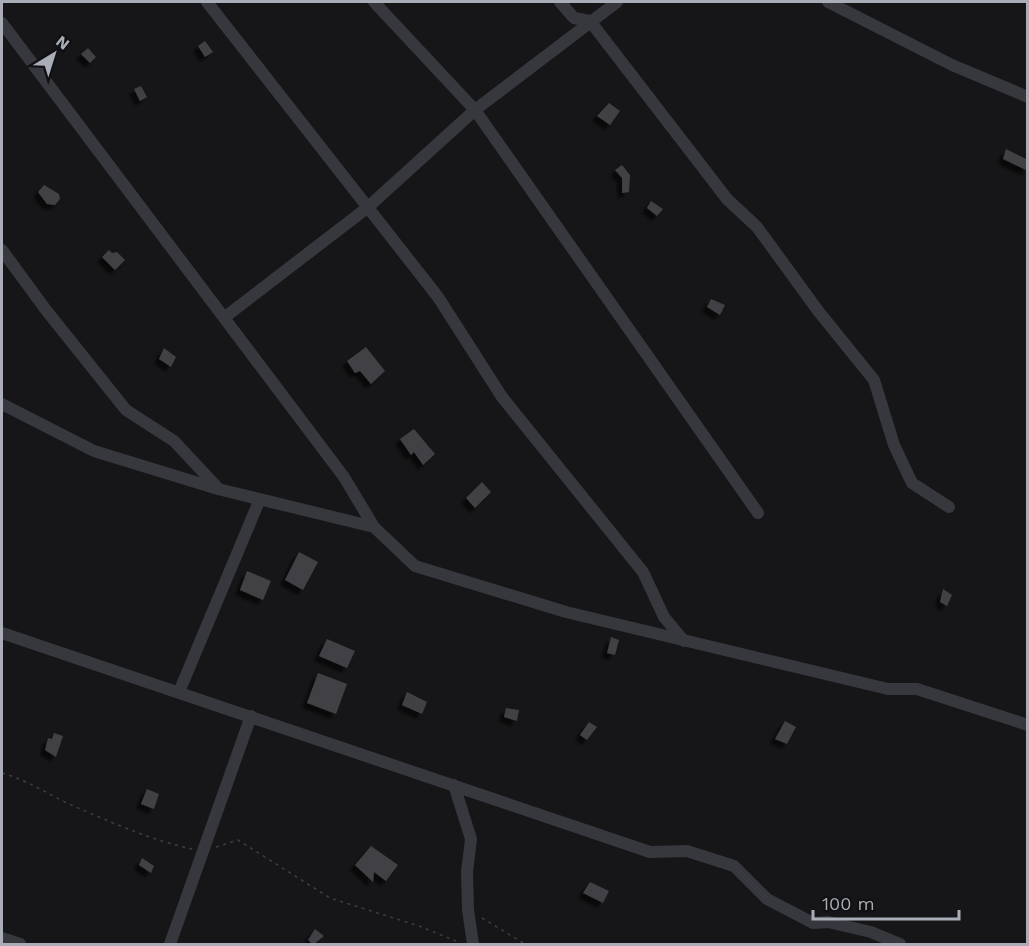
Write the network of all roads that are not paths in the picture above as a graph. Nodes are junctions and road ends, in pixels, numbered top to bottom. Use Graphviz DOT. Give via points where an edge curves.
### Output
graph roads {
  1 [pos="207,2"];
  2 [pos="374,2"];
  3 [pos="560,2"];
  4 [pos="617,2"];
  5 [pos="828,2"];
  6 [pos="590,21"];
  7 [pos="2,23"];
  8 [pos="1028,97"];
  9 [pos="475,110"];
  10 [pos="367,208"];
  11 [pos="2,250"];
  12 [pos="225,317"];
  13 [pos="2,404"];
  14 [pos="218,489"];
  15 [pos="260,499"];
  16 [pos="949,507"];
  17 [pos="758,513"];
  18 [pos="374,527"];
  19 [pos="2,633"];
  20 [pos="684,641"];
  21 [pos="179,692"];
  22 [pos="251,716"];
  23 [pos="1028,725"];
  24 [pos="454,785"];
  25 [pos="2,938"];
  26 [pos="20,945"];
  27 [pos="170,945"];
  28 [pos="473,945"];
  29 [pos="900,945"];
  1 -- 10 [label="street"];
  2 -- 9 [label="street"];
  3 -- 6 [label="street" via="574,18"];
  4 -- 6 [label="street"];
  5 -- 8 [label="street" via="952,65"];
  6 -- 9 [label="street"];
  6 -- 16 [label="street" via="727,199 757,227 874,380 894,445 912,483"];
  7 -- 12 [label="street"];
  9 -- 10 [label="street"];
  9 -- 17 [label="street"];
  10 -- 12 [label="street"];
  10 -- 20 [label="street" via="438,297 502,397 643,572 664,617"];
  11 -- 14 [label="street" via="126,410 174,441"];
  12 -- 18 [label="street" via="344,477"];
  13 -- 14 [label="street" via="94,451"];
  14 -- 15 [label="street"];
  15 -- 18 [label="street"];
  15 -- 21 [label="street"];
  18 -- 20 [label="street" via="415,566 566,612"];
  19 -- 21 [label="street"];
  20 -- 23 [label="street" via="888,689 917,689"];
  21 -- 22 [label="street"];
  22 -- 24 [label="street"];
  22 -- 27 [label="street"];
  24 -- 28 [label="street" via="471,839 467,872"];
  24 -- 29 [label="street" via="650,852 687,851 734,866 767,898 813,923 828,922 871,932"];
  25 -- 26 [label="street"];
}
